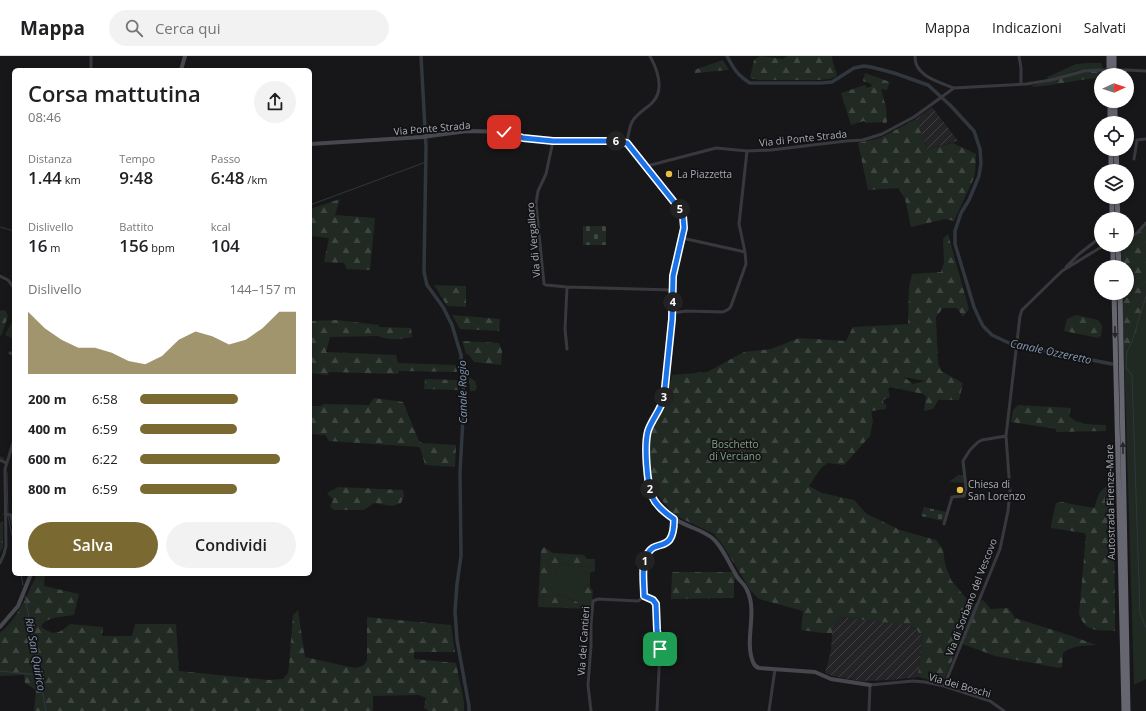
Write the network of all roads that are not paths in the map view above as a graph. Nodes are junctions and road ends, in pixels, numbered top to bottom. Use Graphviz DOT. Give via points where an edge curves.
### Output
graph roads {
  1 [pos="91,56"];
  2 [pos="185,56"];
  3 [pos="650,56"];
  4 [pos="915,56"];
  5 [pos="1019,56"];
  6 [pos="1109,56"];
  7 [pos="1114,56"];
  8 [pos="91,68"];
  9 [pos="182,68"];
  10 [pos="1109,68"];
  11 [pos="1114,68"];
  12 [pos="1146,71"];
  13 [pos="1021,84"];
  14 [pos="954,88"];
  15 [pos="1146,139"];
  16 [pos="553,141"];
  17 [pos="627,143"];
  18 [pos="312,144"];
  19 [pos="748,151"];
  20 [pos="1134,159"];
  21 [pos="647,166"];
  22 [pos="1146,223"];
  23 [pos="1134,235"];
  24 [pos="682,238"];
  25 [pos="1094,242"];
  26 [pos="1094,251"];
  27 [pos="745,252"];
  28 [pos="1062,271"];
  29 [pos="0,276"];
  30 [pos="12,285"];
  31 [pos="567,287"];
  32 [pos="672,290"];
  33 [pos="1114,300"];
  34 [pos="1120,300"];
  35 [pos="673,313"];
  36 [pos="567,349"];
  37 [pos="1006,436"];
  38 [pos="12,446"];
  39 [pos="9,456"];
  40 [pos="12,457"];
  41 [pos="0,460"];
  42 [pos="6,463"];
  43 [pos="7,514"];
  44 [pos="674,519"];
  45 [pos="944,524"];
  46 [pos="12,525"];
  47 [pos="0,563"];
  48 [pos="30,576"];
  49 [pos="644,596"];
  50 [pos="0,626"];
  51 [pos="775,669"];
  52 [pos="870,685"];
  53 [pos="944,686"];
  54 [pos="591,711"];
  55 [pos="657,711"];
  56 [pos="769,711"];
  57 [pos="869,711"];
  58 [pos="1004,711"];
  59 [pos="1124,711"];
  60 [pos="1128,711"];
  1 -- 8 [label="street"];
  2 -- 9 [label="street"];
  3 -- 17 [label="street" via="659,80 657,94 652,103 632,122"];
  4 -- 14 [label="street" via="915,63 922,73"];
  5 -- 13 [label="street"];
  6 -- 10 [label="highway"];
  7 -- 11 [label="highway"];
  12 -- 13 [label="street, bridge" via="1098,70"];
  13 -- 14 [label="street"];
  14 -- 19 [label="street, Via di Ponte Strada" via="914,117 873,138"];
  15 -- 20 [label="street" via="1137,140"];
  16 -- 17 [label="street"];
  16 -- 18 [label="street, Via Ponte Strada" via="523,138 513,132 467,131 429,137"];
  16 -- 31 [label="street, Via di Vergalloro" via="536,204 544,284"];
  17 -- 21 [label="street"];
  19 -- 21 [label="street, Via di Ponte Strada" via="716,148"];
  19 -- 27 [label="street" via="739,224"];
  21 -- 24 [label="street, Via dei Boschi" via="681,211 684,221"];
  22 -- 23 [label="street"];
  24 -- 27 [label="street"];
  24 -- 32 [label="street, Via dei Boschi" via="675,263"];
  25 -- 28 [label="street"];
  26 -- 28 [label="street, Via di Sorbano del Vescovo"];
  27 -- 35 [label="street" via="746,264 729,309 722,312"];
  28 -- 37 [label="street, Via di Sorbano del Vescovo" via="1022,310"];
  29 -- 30 [label="street"];
  31 -- 32 [label="street, Via di Vergalloro"];
  31 -- 36 [label="street"];
  32 -- 35 [label="street, Via dei Boschi"];
  33 -- 59 [label="highway, Autostrada Firenze-Mare, one-way"];
  60 -- 34 [label="highway, Autostrada Firenze-Mare, one-way"];
  35 -- 44 [label="street, Via dei Boschi" via="664,397 648,432 647,460 649,486 653,498 661,509"];
  37 -- 45 [label="street" via="982,440 970,450 963,461 966,488 964,496 952,497"];
  37 -- 53 [label="street, Via di Sorbano del Vescovo" via="1010,491 1000,549"];
  38 -- 39 [label="street"];
  39 -- 40 [label="street"];
  39 -- 42 [label="street"];
  41 -- 42 [label="street"];
  42 -- 43 [label="street"];
  43 -- 46 [label="street"];
  43 -- 47 [label="street" via="6,546"];
  44 -- 49 [label="street" via="670,540 646,555"];
  44 -- 51 [label="street, Via dei Boschi" via="711,538 717,544 751,598 750,650 753,663 759,668"];
  48 -- 50 [label="street" via="18,606"];
  49 -- 54 [label="street, Via dei Cantieri" via="638,601 593,601 588,685"];
  49 -- 55 [label="street" via="656,604 660,649"];
  51 -- 52 [label="street, Via dei Boschi" via="815,672 831,679"];
  51 -- 56 [label="street"];
  52 -- 53 [label="street, Via dei Boschi" via="913,681"];
  52 -- 57 [label="street"];
  53 -- 58 [label="street, Via dei Boschi" via="990,701"];
}
